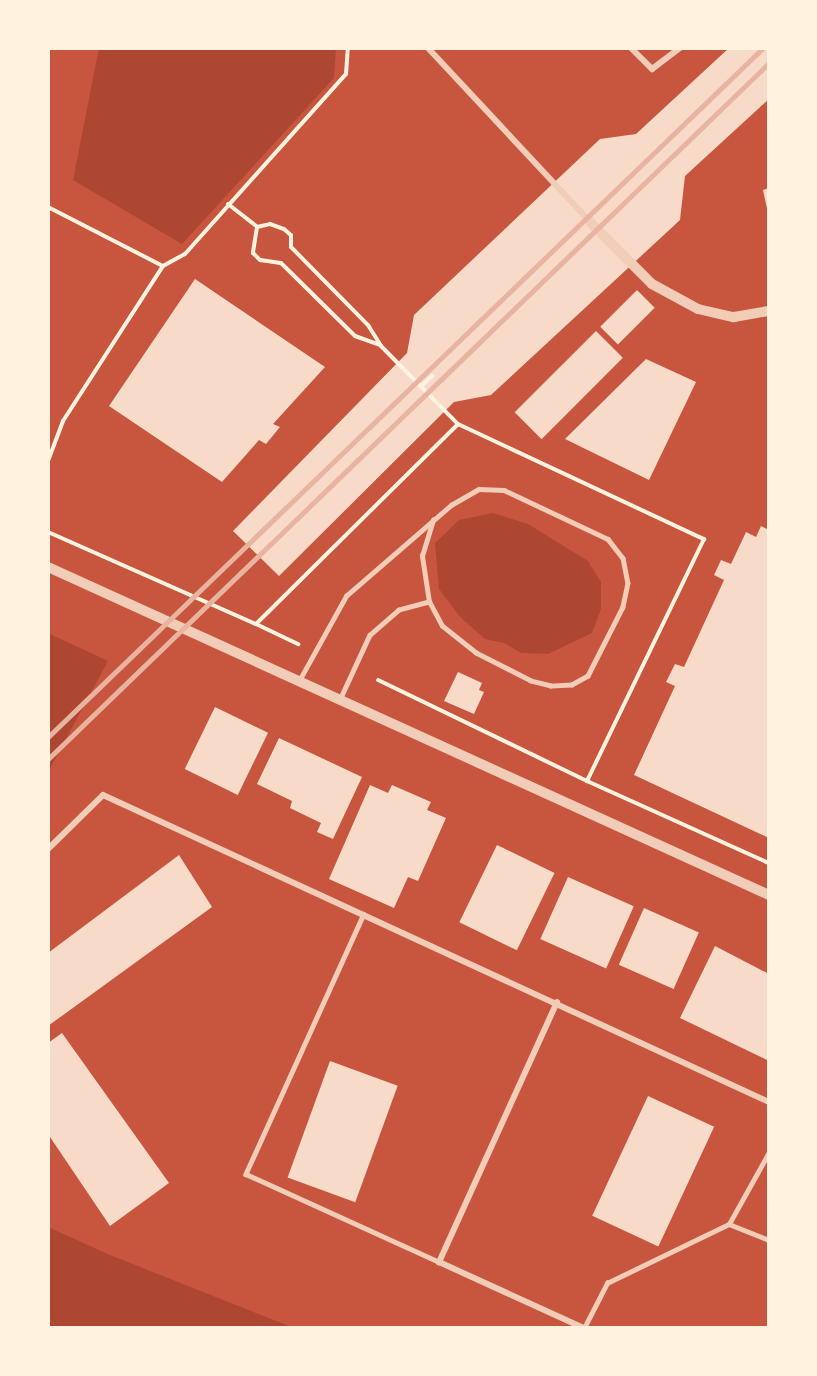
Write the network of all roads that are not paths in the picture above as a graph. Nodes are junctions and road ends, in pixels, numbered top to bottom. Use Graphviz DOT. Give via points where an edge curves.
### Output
graph roads {
  1 [pos="428,48"];
  2 [pos="631,48"];
  3 [pos="680,48"];
  4 [pos="590,222"];
  5 [pos="769,311"];
  6 [pos="434,519"];
  7 [pos="48,567"];
  8 [pos="429,602"];
  9 [pos="298,682"];
  10 [pos="339,702"];
  11 [pos="48,849"];
  12 [pos="769,895"];
  13 [pos="364,914"];
  14 [pos="557,1002"];
  15 [pos="769,1102"];
  16 [pos="769,1152"];
  17 [pos="729,1224"];
  18 [pos="769,1240"];
  19 [pos="439,1262"];
  20 [pos="584,1328"];
  1 -- 4 [label="street"];
  2 -- 3 [label="street" via="652,69"];
  4 -- 5 [label="street" via="652,284 698,309 734,317"];
  6 -- 8 [label="lane" via="422,556"];
  6 -- 8 [label="lane" via="479,489 504,490 608,539 623,558 628,583 623,607 588,676 572,685 551,686 531,681 476,653 442,626"];
  6 -- 9 [label="lane" via="346,596"];
  7 -- 9 [label="street"];
  8 -- 10 [label="lane" via="399,610 370,635"];
  9 -- 10 [label="street"];
  10 -- 12 [label="street"];
  11 -- 13 [label="street" via="103,795"];
  13 -- 14 [label="street"];
  13 -- 19 [label="lane" via="246,1173"];
  14 -- 15 [label="street"];
  14 -- 19 [label="street"];
  16 -- 17 [label="lane"];
  17 -- 18 [label="lane"];
  17 -- 20 [label="lane" via="607,1283"];
  19 -- 20 [label="street"];
}
